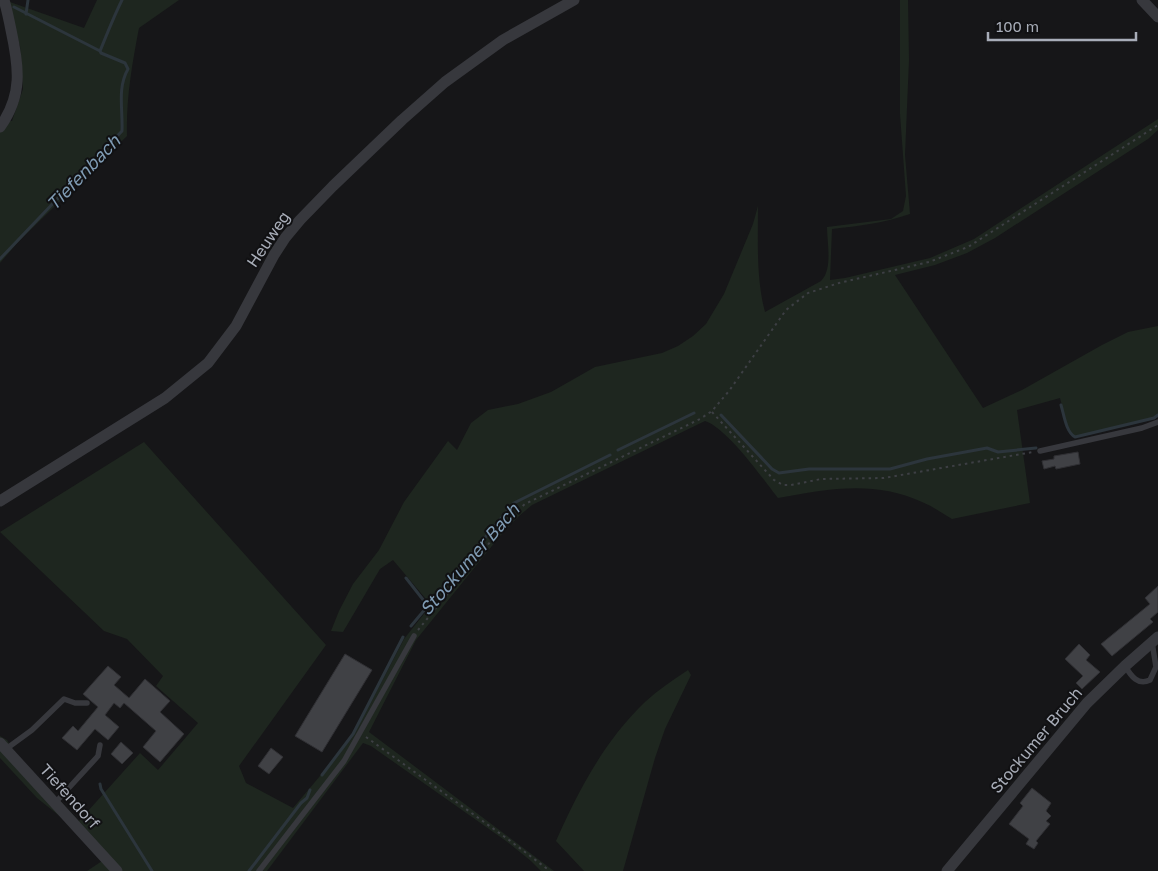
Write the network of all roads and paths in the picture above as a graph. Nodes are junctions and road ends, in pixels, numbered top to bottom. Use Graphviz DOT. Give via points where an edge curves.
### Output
graph roads {
  1 [pos="4,0"];
  2 [pos="574,0"];
  3 [pos="1142,0"];
  4 [pos="1157,11"];
  5 [pos="1158,125"];
  6 [pos="0,127"];
  7 [pos="712,411"];
  8 [pos="1158,422"];
  9 [pos="1040,451"];
  10 [pos="0,501"];
  11 [pos="414,636"];
  12 [pos="1155,639"];
  13 [pos="1125,666"];
  14 [pos="87,703"];
  15 [pos="360,734"];
  16 [pos="100,745"];
  17 [pos="3,746"];
  18 [pos="55,803"];
  19 [pos="117,871"];
  20 [pos="258,871"];
  21 [pos="550,871"];
  22 [pos="947,871"];
  1 -- 6 [label="street" via="18,71 13,107"];
  2 -- 10 [label="street, Heuweg" via="503,40 445,82 333,186 285,238 236,326 208,363 165,398"];
  3 -- 4 [label="street"];
  5 -- 7 [label="path" via="968,247 929,262 839,283 798,300 780,318"];
  7 -- 9 [label="path" via="774,480 783,485 821,479 884,478"];
  7 -- 11 [label="path" via="524,504"];
  8 -- 9 [label="lane"];
  11 -- 15 [label="lane"];
  12 -- 13 [label="street, Stockumer Bruch"];
  12 -- 13 [label="lane" via="1156,667 1150,680 1143,682 1133,678"];
  13 -- 22 [label="street, Stockumer Bruch" via="1087,703"];
  14 -- 17 [label="lane" via="64,699 32,730"];
  15 -- 20 [label="lane" via="344,761"];
  15 -- 21 [label="path"];
  16 -- 18 [label="lane" via="98,756"];
  17 -- 18 [label="street, Tiefendorf"];
  18 -- 19 [label="street, Tiefendorf"];
}
